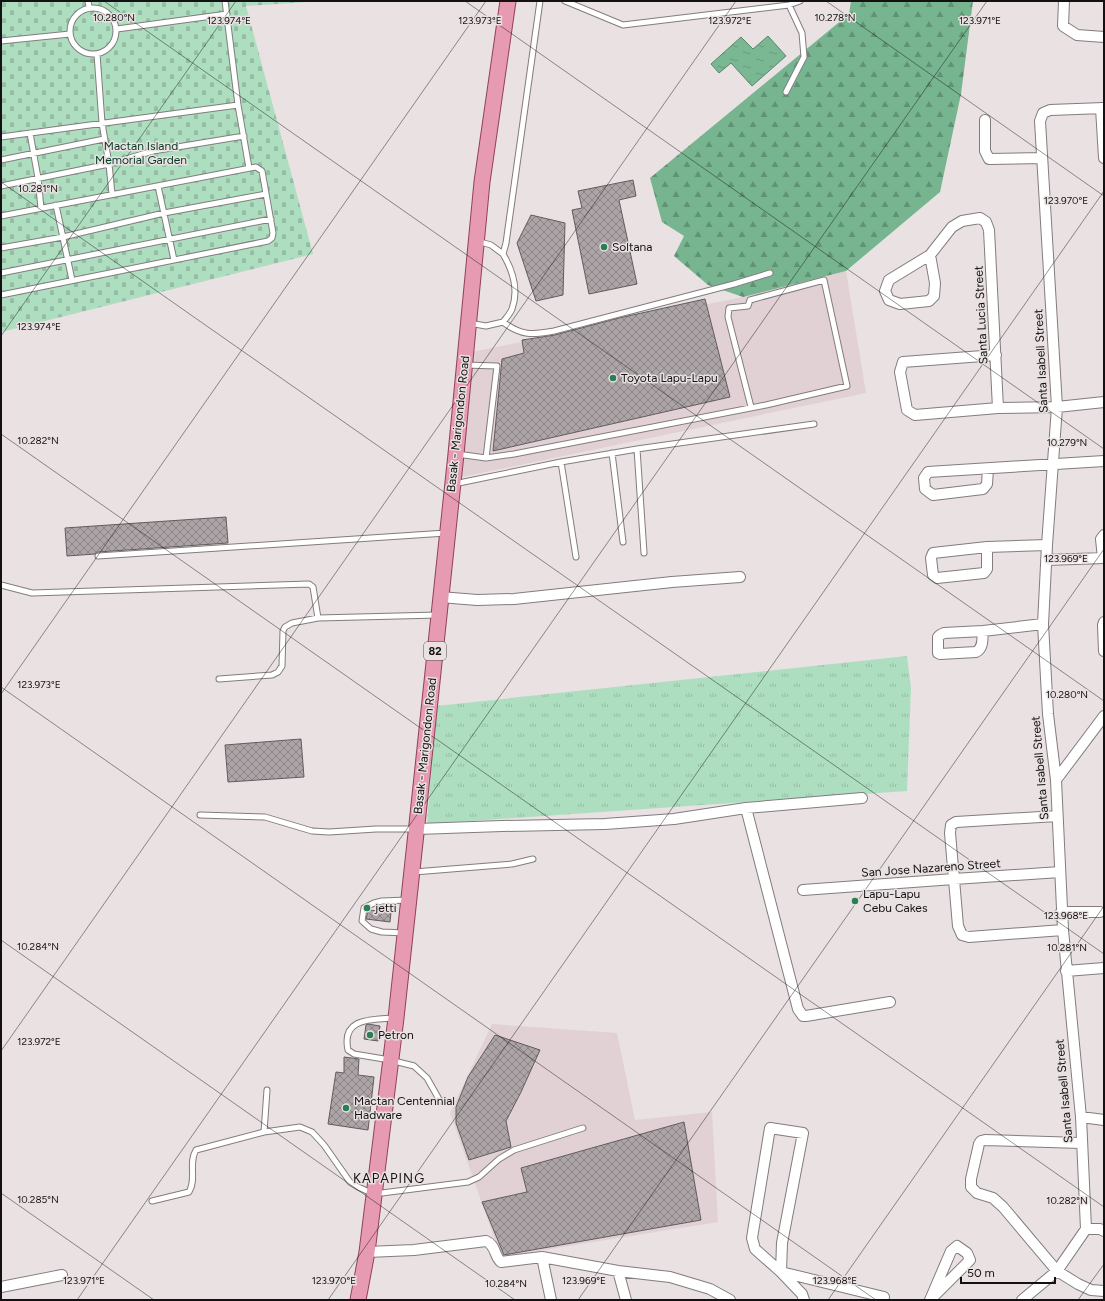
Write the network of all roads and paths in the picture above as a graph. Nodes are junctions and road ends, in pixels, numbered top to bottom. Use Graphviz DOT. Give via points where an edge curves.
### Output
graph roads {
  1 [pos="88,1"];
  2 [pos="225,1"];
  3 [pos="508,1"];
  4 [pos="540,1"];
  5 [pos="565,1"];
  6 [pos="800,1"];
  7 [pos="1064,1"];
  8 [pos="789,5"];
  9 [pos="90,7"];
  10 [pos="227,14"];
  11 [pos="117,29"];
  12 [pos="70,34"];
  13 [pos="1104,37"];
  14 [pos="1,41"];
  15 [pos="97,54"];
  16 [pos="786,92"];
  17 [pos="238,105"];
  18 [pos="1103,108"];
  19 [pos="985,120"];
  20 [pos="102,123"];
  21 [pos="30,133"];
  22 [pos="244,136"];
  23 [pos="1,137"];
  24 [pos="104,139"];
  25 [pos="33,154"];
  26 [pos="1041,158"];
  27 [pos="1104,158"];
  28 [pos="1,160"];
  29 [pos="109,164"];
  30 [pos="249,168"];
  31 [pos="38,178"];
  32 [pos="1,186"];
  33 [pos="158,186"];
  34 [pos="112,194"];
  35 [pos="266,194"];
  36 [pos="56,205"];
  37 [pos="41,208"];
  38 [pos="164,213"];
  39 [pos="1,216"];
  40 [pos="271,219"];
  41 [pos="63,237"];
  42 [pos="169,238"];
  43 [pos="476,240"];
  44 [pos="1,248"];
  45 [pos="503,254"];
  46 [pos="930,255"];
  47 [pos="68,259"];
  48 [pos="174,260"];
  49 [pos="770,273"];
  50 [pos="1,274"];
  51 [pos="72,280"];
  52 [pos="1,294"];
  53 [pos="503,322"];
  54 [pos="468,323"];
  55 [pos="996,354"];
  56 [pos="464,366"];
  57 [pos="1104,402"];
  58 [pos="750,407"];
  59 [pos="1058,407"];
  60 [pos="998,408"];
  61 [pos="814,424"];
  62 [pos="637,449"];
  63 [pos="612,453"];
  64 [pos="456,454"];
  65 [pos="486,458"];
  66 [pos="1104,460"];
  67 [pos="561,462"];
  68 [pos="1052,464"];
  69 [pos="988,469"];
  70 [pos="452,485"];
  71 [pos="447,533"];
  72 [pos="1104,535"];
  73 [pos="623,542"];
  74 [pos="1047,545"];
  75 [pos="987,548"];
  76 [pos="644,553"];
  77 [pos="98,556"];
  78 [pos="576,557"];
  79 [pos="1103,558"];
  80 [pos="1046,560"];
  81 [pos="740,577"];
  82 [pos="1,585"];
  83 [pos="440,597"];
  84 [pos="439,615"];
  85 [pos="318,618"];
  86 [pos="1104,622"];
  87 [pos="1043,624"];
  88 [pos="983,631"];
  89 [pos="1104,651"];
  90 [pos="219,679"];
  91 [pos="1104,716"];
  92 [pos="1056,780"];
  93 [pos="862,798"];
  94 [pos="746,808"];
  95 [pos="200,815"];
  96 [pos="1057,816"];
  97 [pos="417,829"];
  98 [pos="533,859"];
  99 [pos="411,872"];
  100 [pos="1060,872"];
  101 [pos="954,879"];
  102 [pos="803,890"];
  103 [pos="408,900"];
  104 [pos="1061,912"];
  105 [pos="1100,912"];
  106 [pos="1063,930"];
  107 [pos="406,933"];
  108 [pos="1104,968"];
  109 [pos="1066,971"];
  110 [pos="890,1002"];
  111 [pos="396,1018"];
  112 [pos="390,1060"];
  113 [pos="267,1090"];
  114 [pos="440,1101"];
  115 [pos="1081,1117"];
  116 [pos="1104,1120"];
  117 [pos="583,1128"];
  118 [pos="264,1132"];
  119 [pos="1082,1143"];
  120 [pos="374,1194"];
  121 [pos="152,1201"];
  122 [pos="1086,1229"];
  123 [pos="1104,1231"];
  124 [pos="367,1252"];
  125 [pos="542,1257"];
  126 [pos="618,1271"];
  127 [pos="1057,1271"];
  128 [pos="781,1272"];
  129 [pos="62,1275"];
  130 [pos="1,1287"];
  131 [pos="1104,1291"];
  132 [pos="884,1297"];
  133 [pos="356,1300"];
  134 [pos="551,1300"];
  135 [pos="626,1300"];
  136 [pos="730,1300"];
  137 [pos="804,1300"];
  138 [pos="930,1300"];
  139 [pos="1022,1300"];
  1 -- 9 [label="lane"];
  2 -- 10 [label="lane"];
  3 -- 43 [label="main road, Basak - Marigondon Road / 82"];
  4 -- 45 [label="lane"];
  5 -- 8 [label="lane" via="623,25"];
  6 -- 8 [label="lane"];
  7 -- 13 [label="street" via="1063,26 1077,35"];
  8 -- 16 [label="lane" via="802,33 804,57"];
  9 -- 11 [label="lane" via="108,12"];
  9 -- 12 [label="lane" via="74,16 70,24"];
  10 -- 11 [label="lane"];
  10 -- 17 [label="lane"];
  11 -- 15 [label="lane" via="112,46"];
  12 -- 14 [label="lane"];
  12 -- 15 [label="lane" via="79,50 87,54"];
  15 -- 20 [label="lane"];
  17 -- 20 [label="lane"];
  17 -- 22 [label="lane"];
  18 -- 26 [label="street, Santa Isabell Street" via="1050,110 1043,114 1040,121"];
  18 -- 27 [label="street"];
  19 -- 26 [label="street" via="985,151 989,159"];
  20 -- 21 [label="lane"];
  20 -- 24 [label="lane"];
  21 -- 23 [label="lane"];
  21 -- 25 [label="lane"];
  22 -- 29 [label="lane" via="153,151"];
  22 -- 30 [label="lane"];
  24 -- 25 [label="lane"];
  24 -- 29 [label="lane"];
  25 -- 28 [label="lane"];
  25 -- 31 [label="lane"];
  26 -- 59 [label="street, Santa Isabell Street"];
  29 -- 31 [label="lane"];
  29 -- 34 [label="lane"];
  30 -- 33 [label="lane"];
  30 -- 35 [label="lane" via="256,167 262,171"];
  31 -- 32 [label="lane"];
  31 -- 37 [label="lane"];
  33 -- 34 [label="lane"];
  33 -- 38 [label="lane"];
  34 -- 36 [label="lane"];
  35 -- 38 [label="lane"];
  35 -- 40 [label="lane"];
  36 -- 37 [label="lane"];
  36 -- 41 [label="lane"];
  37 -- 39 [label="lane"];
  38 -- 41 [label="lane"];
  38 -- 42 [label="lane"];
  40 -- 42 [label="lane"];
  40 -- 48 [label="lane" via="273,233 268,241"];
  41 -- 44 [label="lane"];
  41 -- 47 [label="lane"];
  42 -- 47 [label="lane"];
  42 -- 48 [label="lane"];
  43 -- 45 [label="lane" via="491,245"];
  43 -- 54 [label="main road, Basak - Marigondon Road / 82"];
  45 -- 53 [label="lane" via="514,278 515,296 512,311"];
  46 -- 46 [label="street" via="889,280 885,291 889,300 900,304 929,301 934,296"];
  46 -- 55 [label="street, Santa Lucia Street" via="952,227 962,221 980,218 986,222 989,230"];
  47 -- 50 [label="lane"];
  47 -- 51 [label="lane"];
  48 -- 51 [label="lane"];
  49 -- 53 [label="lane" via="538,334 524,334 512,330"];
  51 -- 52 [label="lane"];
  53 -- 54 [label="lane" via="486,326"];
  54 -- 56 [label="main road, Basak - Marigondon Road / 82"];
  55 -- 60 [label="street, Santa Lucia Street"];
  55 -- 60 [label="street" via="903,362 900,372 907,410 915,415"];
  56 -- 64 [label="main road, Basak - Marigondon Road / 82"];
  56 -- 65 [label="lane" via="497,366"];
  57 -- 59 [label="street"];
  58 -- 58 [label="lane" via="847,386 824,280 750,300 748,306 729,308 728,316"];
  58 -- 65 [label="lane"];
  59 -- 60 [label="street"];
  59 -- 68 [label="street, Santa Isabell Street"];
  61 -- 62 [label="lane"];
  62 -- 63 [label="lane"];
  62 -- 76 [label="lane"];
  63 -- 67 [label="lane"];
  63 -- 73 [label="lane"];
  64 -- 65 [label="lane"];
  64 -- 70 [label="main road, Basak - Marigondon Road / 82"];
  66 -- 68 [label="street"];
  67 -- 70 [label="lane"];
  67 -- 78 [label="lane"];
  68 -- 69 [label="street"];
  68 -- 74 [label="street, Santa Isabell Street"];
  69 -- 69 [label="street" via="928,472 924,478 925,489 933,495 983,489 987,484"];
  70 -- 71 [label="main road, Basak - Marigondon Road / 82"];
  71 -- 77 [label="lane"];
  71 -- 83 [label="main road, Basak - Marigondon Road / 82"];
  72 -- 79 [label="street" via="1101,539"];
  74 -- 75 [label="street"];
  74 -- 80 [label="street, Santa Isabell Street"];
  75 -- 75 [label="street" via="933,553 933,575 937,578 984,572 987,569"];
  79 -- 80 [label="street"];
  80 -- 87 [label="street, Santa Isabell Street"];
  81 -- 83 [label="street" via="514,599"];
  82 -- 85 [label="lane" via="32,593 309,584 313,587"];
  83 -- 84 [label="main road, Basak - Marigondon Road / 82"];
  84 -- 85 [label="lane"];
  84 -- 97 [label="main road, Basak - Marigondon Road / 82"];
  85 -- 90 [label="lane" via="292,623 285,627 282,666 278,672 272,675"];
  86 -- 89 [label="street"];
  87 -- 88 [label="street"];
  87 -- 92 [label="street, Santa Isabell Street" via="1048,714"];
  91 -- 92 [label="street"];
  92 -- 96 [label="street, Santa Isabell Street"];
  93 -- 94 [label="street"];
  94 -- 97 [label="street" via="674,819 613,824"];
  94 -- 110 [label="street" via="801,1014 806,1016"];
  95 -- 97 [label="lane" via="266,817 312,831"];
  96 -- 100 [label="street, Santa Isabell Street"];
  96 -- 101 [label="street" via="956,822 951,825"];
  97 -- 99 [label="main road, Basak - Marigondon Road / 82"];
  98 -- 99 [label="lane" via="512,864"];
  99 -- 103 [label="main road, Basak - Marigondon Road / 82"];
  100 -- 101 [label="street, San Jose Nazareno Street"];
  100 -- 104 [label="street, Santa Isabell Street"];
  101 -- 102 [label="street, San Jose Nazareno Street"];
  101 -- 106 [label="street" via="958,926 962,934 970,937"];
  103 -- 107 [label="main road, Basak - Marigondon Road / 82"];
  103 -- 107 [label="lane" via="374,903 364,908 362,921 371,929 382,932"];
  104 -- 105 [label="street"];
  104 -- 106 [label="street, Santa Isabell Street"];
  106 -- 109 [label="street, Santa Isabell Street"];
  107 -- 111 [label="main road, Basak - Marigondon Road / 82"];
  108 -- 109 [label="street"];
  109 -- 115 [label="street, Santa Isabell Street"];
  111 -- 112 [label="main road, Basak - Marigondon Road / 82"];
  111 -- 112 [label="lane" via="361,1021 352,1026 348,1034 348,1050 354,1054"];
  112 -- 114 [label="lane" via="414,1066 427,1078"];
  112 -- 120 [label="main road, Basak - Marigondon Road / 82"];
  113 -- 118 [label="lane"];
  115 -- 116 [label="street"];
  115 -- 119 [label="street, Santa Isabell Street"];
  117 -- 120 [label="lane" via="514,1150 499,1159 479,1177 468,1182"];
  118 -- 120 [label="lane" via="300,1127 312,1132 350,1182"];
  118 -- 121 [label="lane" via="196,1150 193,1155 193,1183 189,1192"];
  119 -- 122 [label="street, Santa Isabell Street"];
  119 -- 127 [label="street" via="981,1141 978,1144 971,1179 971,1187 977,1193 993,1198 1003,1207"];
  120 -- 124 [label="main road, Basak - Marigondon Road / 82"];
  122 -- 123 [label="street"];
  122 -- 127 [label="street"];
  124 -- 125 [label="street" via="414,1250 486,1241 492,1245 501,1262"];
  124 -- 133 [label="main road, Basak - Marigondon Road / 82"];
  125 -- 126 [label="street"];
  125 -- 134 [label="street"];
  126 -- 135 [label="street"];
  126 -- 136 [label="street" via="670,1276 710,1289"];
  127 -- 131 [label="street" via="1091,1290"];
  127 -- 139 [label="street"];
  128 -- 128 [label="street" via="782,1243 803,1133 770,1128 752,1238 755,1249"];
  128 -- 132 [label="street"];
  128 -- 137 [label="street" via="802,1294"];
  129 -- 130 [label="street"];
  138 -- 138 [label="street" via="970,1260 967,1253 956,1246 951,1251"];
}
